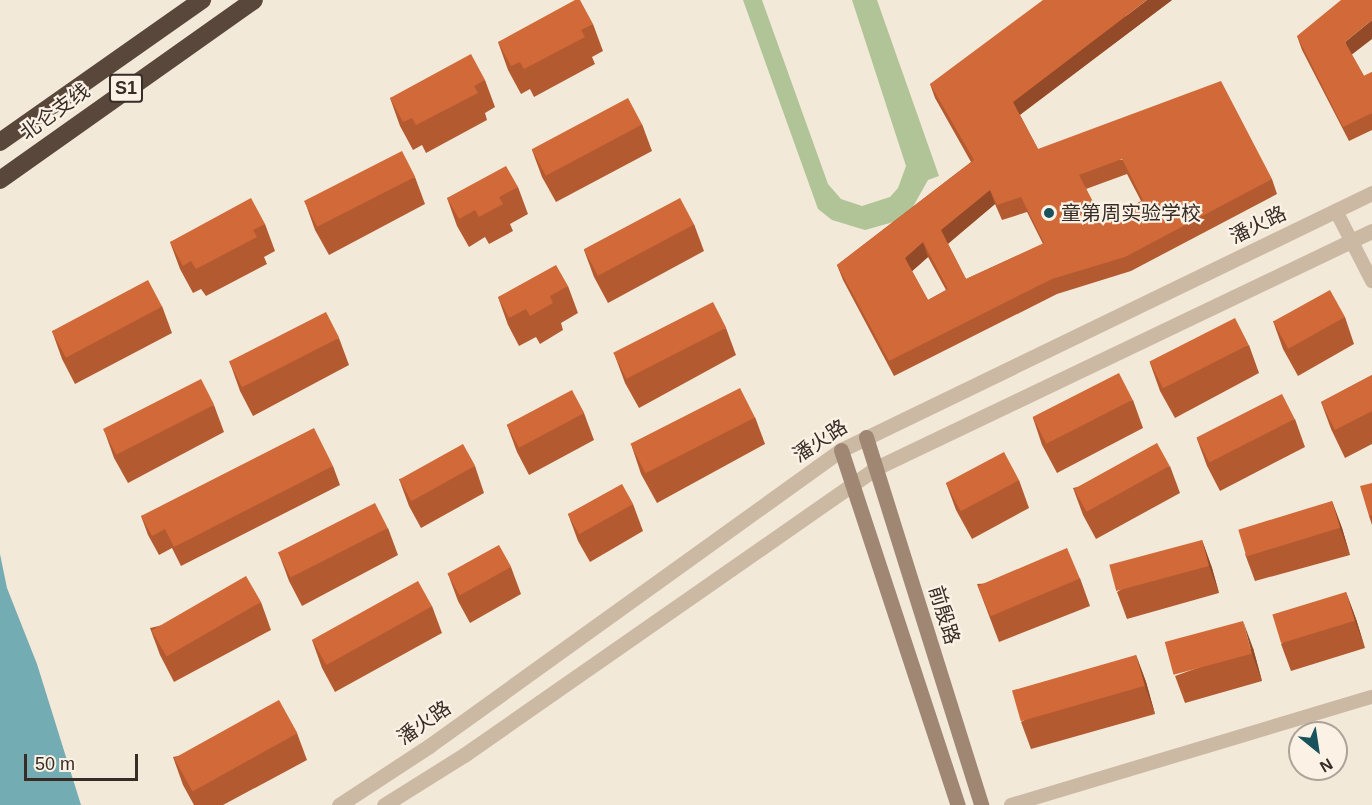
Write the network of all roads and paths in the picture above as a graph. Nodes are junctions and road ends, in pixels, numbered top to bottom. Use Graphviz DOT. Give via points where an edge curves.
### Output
graph roads {
  1 [pos="202,0"];
  2 [pos="254,0"];
  3 [pos="0,142"];
  4 [pos="0,180"];
  5 [pos="1372,193"];
  6 [pos="1336,211"];
  7 [pos="1372,231"];
  8 [pos="1351,241"];
  9 [pos="1372,281"];
  10 [pos="866,437"];
  11 [pos="841,450"];
  12 [pos="876,468"];
  13 [pos="852,485"];
  14 [pos="1372,697"];
  15 [pos="339,805"];
  16 [pos="384,805"];
  17 [pos="958,805"];
  18 [pos="981,805"];
  19 [pos="1011,805"];
  1 -- 3 [label="highway, 北仑支线 / S1"];
  2 -- 4 [label="highway, 北仑支线 / S1"];
  5 -- 6 [label="street, 潘火路"];
  6 -- 8 [label="street"];
  6 -- 10 [label="street, 潘火路"];
  7 -- 8 [label="street"];
  8 -- 9 [label="street"];
  8 -- 12 [label="street"];
  10 -- 11 [label="street, 潘火路"];
  10 -- 12 [label="main road, 前殷路"];
  11 -- 13 [label="main road"];
  11 -- 15 [label="street, 潘火路" via="429,746"];
  12 -- 13 [label="street"];
  12 -- 18 [label="main road, 前殷路"];
  13 -- 16 [label="street" via="464,755"];
  13 -- 17 [label="main road"];
  14 -- 19 [label="street"];
}
